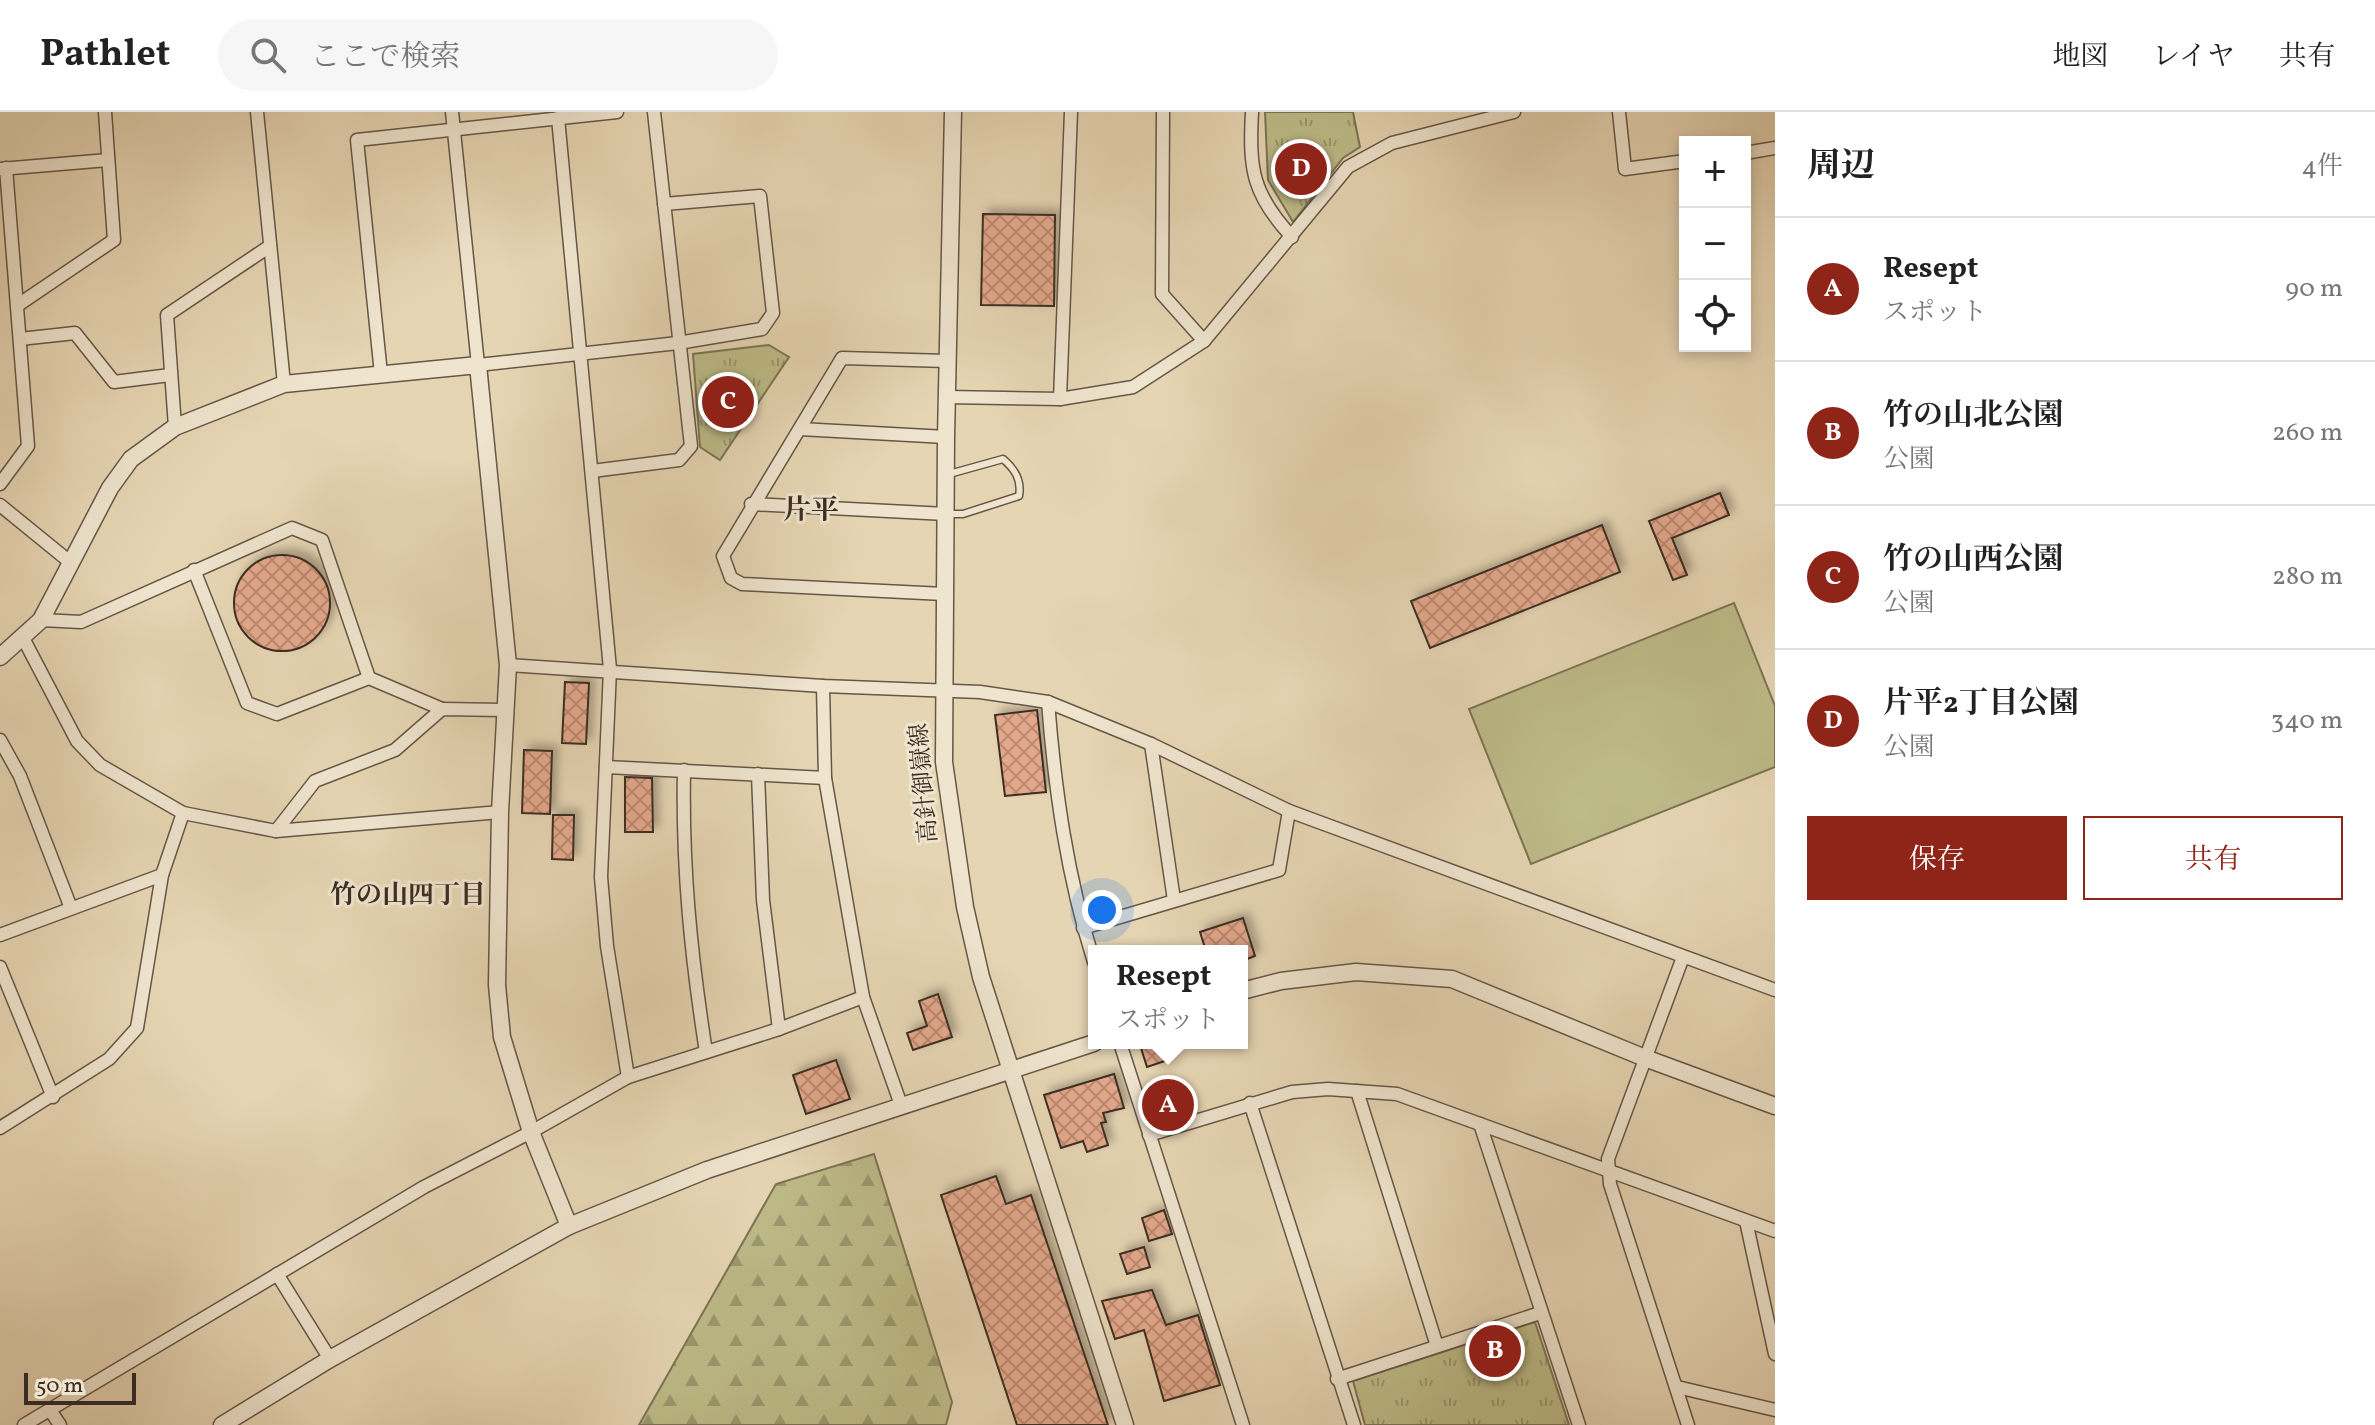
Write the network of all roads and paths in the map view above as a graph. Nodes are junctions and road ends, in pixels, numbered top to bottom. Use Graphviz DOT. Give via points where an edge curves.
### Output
graph roads {
  1 [pos="105,112"];
  2 [pos="257,112"];
  3 [pos="452,112"];
  4 [pos="617,112"];
  5 [pos="654,112"];
  6 [pos="953,112"];
  7 [pos="1071,112"];
  8 [pos="1163,112"];
  9 [pos="1252,112"];
  10 [pos="1514,112"];
  11 [pos="1619,112"];
  12 [pos="558,118"];
  13 [pos="454,128"];
  14 [pos="1775,148"];
  15 [pos="1751,152"];
  16 [pos="108,160"];
  17 [pos="1679,162"];
  18 [pos="3,168"];
  19 [pos="664,204"];
  20 [pos="1292,237"];
  21 [pos="270,246"];
  22 [pos="18,305"];
  23 [pos="20,339"];
  24 [pos="1204,341"];
  25 [pos="678,343"];
  26 [pos="580,354"];
  27 [pos="947,361"];
  28 [pos="478,365"];
  29 [pos="381,374"];
  30 [pos="170,375"];
  31 [pos="284,384"];
  32 [pos="947,397"];
  33 [pos="1060,399"];
  34 [pos="175,427"];
  35 [pos="800,429"];
  36 [pos="946,437"];
  37 [pos="592,471"];
  38 [pos="946,475"];
  39 [pos="0,484"];
  40 [pos="751,504"];
  41 [pos="0,505"];
  42 [pos="946,514"];
  43 [pos="70,562"];
  44 [pos="194,570"];
  45 [pos="944,594"];
  46 [pos="41,620"];
  47 [pos="22,636"];
  48 [pos="0,657"];
  49 [pos="508,665"];
  50 [pos="610,669"];
  51 [pos="369,678"];
  52 [pos="823,686"];
  53 [pos="943,691"];
  54 [pos="1048,702"];
  55 [pos="442,709"];
  56 [pos="503,710"];
  57 [pos="0,740"];
  58 [pos="1151,744"];
  59 [pos="606,767"];
  60 [pos="684,770"];
  61 [pos="758,774"];
  62 [pos="825,778"];
  63 [pos="1289,811"];
  64 [pos="500,812"];
  65 [pos="183,813"];
  66 [pos="276,831"];
  67 [pos="162,875"];
  68 [pos="1174,900"];
  69 [pos="71,908"];
  70 [pos="1083,928"];
  71 [pos="0,935"];
  72 [pos="1088,945"];
  73 [pos="1683,957"];
  74 [pos="0,967"];
  75 [pos="1248,989"];
  76 [pos="1775,990"];
  77 [pos="863,997"];
  78 [pos="779,1029"];
  79 [pos="1088,1045"];
  80 [pos="1122,1049"];
  81 [pos="706,1052"];
  82 [pos="1645,1058"];
  83 [pos="1012,1068"];
  84 [pos="628,1077"];
  85 [pos="1357,1091"];
  86 [pos="53,1097"];
  87 [pos="1250,1103"];
  88 [pos="901,1105"];
  89 [pos="1775,1106"];
  90 [pos="1480,1124"];
  91 [pos="0,1128"];
  92 [pos="531,1132"];
  93 [pos="1149,1135"];
  94 [pos="1608,1170"];
  95 [pos="1746,1221"];
  96 [pos="569,1226"];
  97 [pos="1775,1231"];
  98 [pos="277,1274"];
  99 [pos="1540,1313"];
  100 [pos="1437,1346"];
  101 [pos="1775,1354"];
  102 [pos="330,1359"];
  103 [pos="1337,1379"];
  104 [pos="1677,1387"];
  105 [pos="50,1410"];
  106 [pos="1775,1410"];
  107 [pos="24,1425"];
  108 [pos="60,1425"];
  109 [pos="222,1425"];
  110 [pos="1125,1425"];
  111 [pos="1243,1425"];
  112 [pos="1354,1425"];
  113 [pos="1579,1425"];
  114 [pos="1688,1425"];
  1 -- 16 [label="street"];
  2 -- 21 [label="street"];
  3 -- 13 [label="street"];
  4 -- 12 [label="street"];
  5 -- 19 [label="street"];
  6 -- 27 [label="street, 高針御嶽線"];
  7 -- 33 [label="street"];
  8 -- 24 [label="street" via="1162,294"];
  9 -- 20 [label="street" via="1250,157 1258,191"];
  10 -- 20 [label="street" via="1392,143 1348,167"];
  11 -- 17 [label="street" via="1625,169"];
  12 -- 13 [label="street"];
  12 -- 26 [label="street"];
  13 -- 28 [label="street"];
  13 -- 29 [label="street" via="357,140"];
  14 -- 15 [label="street"];
  16 -- 18 [label="street"];
  16 -- 22 [label="street" via="114,240"];
  18 -- 22 [label="street"];
  19 -- 25 [label="street"];
  19 -- 25 [label="street" via="760,196 773,313 762,329"];
  20 -- 24 [label="street"];
  21 -- 30 [label="street" via="167,315"];
  21 -- 31 [label="street"];
  22 -- 23 [label="street"];
  23 -- 30 [label="street" via="75,333 114,382"];
  23 -- 39 [label="street" via="28,446"];
  24 -- 33 [label="street" via="1133,387"];
  25 -- 26 [label="street"];
  25 -- 37 [label="street" via="691,446 679,460"];
  26 -- 28 [label="street"];
  26 -- 37 [label="street"];
  27 -- 32 [label="street, 高針御嶽線"];
  27 -- 35 [label="street" via="842,358"];
  28 -- 29 [label="street"];
  28 -- 49 [label="street"];
  29 -- 31 [label="street"];
  30 -- 34 [label="street"];
  31 -- 34 [label="street"];
  32 -- 33 [label="street"];
  32 -- 36 [label="street, 高針御嶽線"];
  34 -- 43 [label="street" via="131,459"];
  35 -- 36 [label="street"];
  35 -- 40 [label="street"];
  36 -- 38 [label="street, 高針御嶽線"];
  37 -- 50 [label="street"];
  38 -- 42 [label="street, 高針御嶽線"];
  38 -- 42 [label="lane" via="1003,459 1014,469 1020,488 1019,496 963,514"];
  40 -- 42 [label="street"];
  40 -- 45 [label="street" via="723,556 731,578 742,584"];
  41 -- 43 [label="street"];
  42 -- 45 [label="street, 高針御嶽線"];
  43 -- 46 [label="street"];
  44 -- 46 [label="street" via="81,622"];
  44 -- 51 [label="street" via="247,703 277,714"];
  44 -- 51 [label="street" via="292,528 322,540"];
  45 -- 53 [label="street, 高針御嶽線"];
  46 -- 47 [label="street"];
  47 -- 48 [label="street"];
  47 -- 65 [label="street" via="77,741 100,765"];
  49 -- 50 [label="street"];
  49 -- 56 [label="street"];
  50 -- 52 [label="street"];
  50 -- 59 [label="street"];
  51 -- 55 [label="street"];
  52 -- 53 [label="street"];
  52 -- 62 [label="street"];
  53 -- 54 [label="street"];
  53 -- 83 [label="street, 高針御嶽線" via="947,799 965,907 981,977"];
  54 -- 58 [label="street"];
  54 -- 70 [label="street" via="1057,808"];
  55 -- 56 [label="street"];
  55 -- 66 [label="street" via="395,750 315,781"];
  56 -- 64 [label="street"];
  57 -- 69 [label="street" via="20,776"];
  58 -- 63 [label="street"];
  58 -- 68 [label="street"];
  59 -- 60 [label="street"];
  59 -- 84 [label="street" via="601,877"];
  60 -- 61 [label="street"];
  60 -- 81 [label="street" via="688,937"];
  61 -- 62 [label="street"];
  61 -- 78 [label="street" via="763,900"];
  62 -- 77 [label="street"];
  63 -- 68 [label="street" via="1279,870"];
  63 -- 73 [label="street"];
  64 -- 66 [label="street"];
  64 -- 92 [label="street" via="497,985 502,1037"];
  65 -- 66 [label="street"];
  65 -- 67 [label="street"];
  67 -- 69 [label="street"];
  67 -- 86 [label="street" via="137,1028 109,1059"];
  68 -- 70 [label="street"];
  69 -- 71 [label="street"];
  70 -- 72 [label="street"];
  73 -- 76 [label="street"];
  73 -- 82 [label="street"];
  74 -- 86 [label="street"];
  75 -- 82 [label="street" via="1356,972 1452,979"];
  77 -- 78 [label="street"];
  77 -- 88 [label="street"];
  78 -- 81 [label="street"];
  79 -- 83 [label="street"];
  80 -- 93 [label="street"];
  81 -- 84 [label="street"];
  82 -- 89 [label="street"];
  82 -- 94 [label="street"];
  83 -- 88 [label="street"];
  83 -- 110 [label="street, 高針御嶽線"];
  84 -- 92 [label="street"];
  85 -- 87 [label="street" via="1292,1092"];
  85 -- 90 [label="street" via="1397,1094"];
  85 -- 100 [label="street"];
  86 -- 91 [label="street"];
  87 -- 93 [label="street"];
  87 -- 103 [label="street"];
  88 -- 96 [label="street" via="707,1170"];
  90 -- 94 [label="street"];
  90 -- 99 [label="street"];
  92 -- 96 [label="street"];
  92 -- 98 [label="street" via="424,1187"];
  93 -- 111 [label="street"];
  94 -- 95 [label="street"];
  94 -- 104 [label="street"];
  95 -- 97 [label="street"];
  95 -- 101 [label="street"];
  96 -- 102 [label="street"];
  98 -- 102 [label="street"];
  98 -- 105 [label="street"];
  99 -- 100 [label="street"];
  99 -- 113 [label="street"];
  100 -- 103 [label="street"];
  102 -- 109 [label="street"];
  103 -- 112 [label="street"];
  104 -- 106 [label="street"];
  104 -- 114 [label="street"];
  105 -- 107 [label="street"];
  105 -- 108 [label="street"];
}
